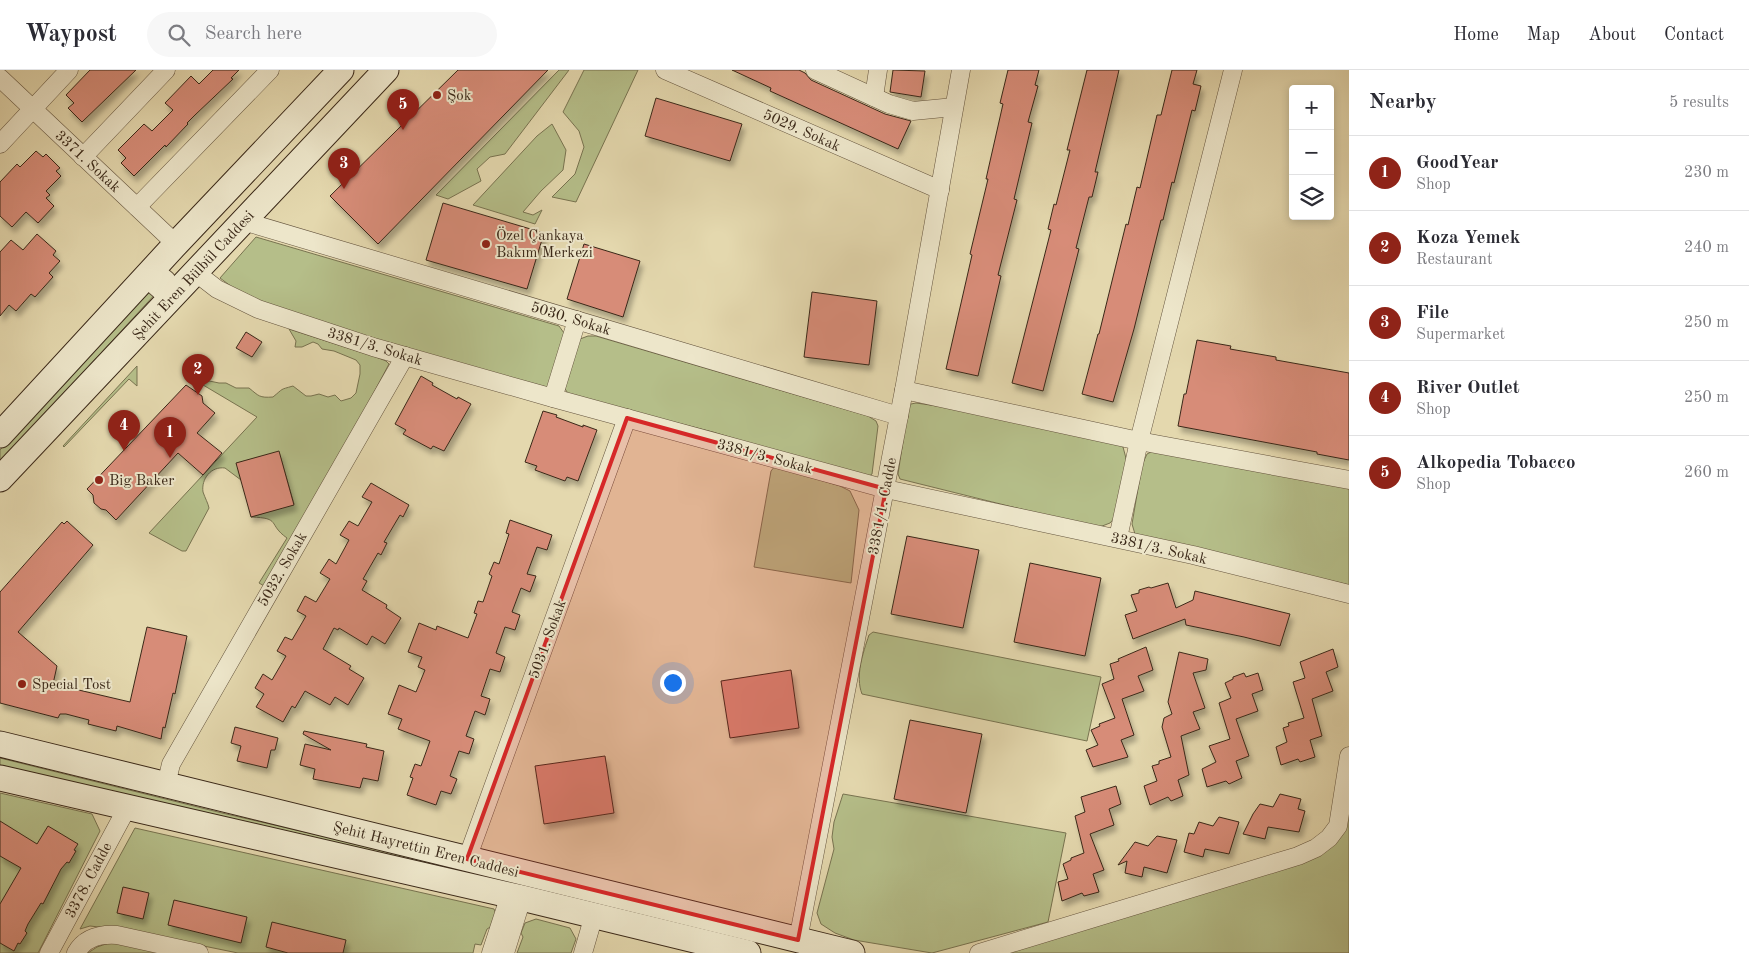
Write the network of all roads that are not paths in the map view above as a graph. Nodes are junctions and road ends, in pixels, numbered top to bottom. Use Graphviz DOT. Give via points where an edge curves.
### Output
graph roads {
  1 [pos="69,70"];
  2 [pos="166,70"];
  3 [pos="270,70"];
  4 [pos="341,70"];
  5 [pos="386,70"];
  6 [pos="665,70"];
  7 [pos="815,70"];
  8 [pos="878,70"];
  9 [pos="961,70"];
  10 [pos="1233,70"];
  11 [pos="0,78"];
  12 [pos="874,97"];
  13 [pos="954,107"];
  14 [pos="32,108"];
  15 [pos="0,144"];
  16 [pos="83,157"];
  17 [pos="940,190"];
  18 [pos="137,207"];
  19 [pos="243,222"];
  20 [pos="176,244"];
  21 [pos="213,254"];
  22 [pos="195,272"];
  23 [pos="577,320"];
  24 [pos="405,356"];
  25 [pos="904,390"];
  26 [pos="553,398"];
  27 [pos="898,416"];
  28 [pos="626,418"];
  29 [pos="0,435"];
  30 [pos="1139,441"];
  31 [pos="0,479"];
  32 [pos="1349,480"];
  33 [pos="886,489"];
  34 [pos="1118,538"];
  35 [pos="1349,594"];
  36 [pos="0,744"];
  37 [pos="1349,756"];
  38 [pos="0,778"];
  39 [pos="166,785"];
  40 [pos="127,808"];
  41 [pos="468,859"];
  42 [pos="516,896"];
  43 [pos="598,903"];
  44 [pos="798,940"];
  45 [pos="740,952"];
  46 [pos="49,953"];
  47 [pos="76,953"];
  48 [pos="199,953"];
  49 [pos="491,953"];
  50 [pos="505,953"];
  51 [pos="582,953"];
  52 [pos="852,953"];
  53 [pos="979,953"];
  1 -- 14 [label="street"];
  2 -- 16 [label="street"];
  3 -- 18 [label="street"];
  4 -- 20 [label="main road"];
  5 -- 19 [label="main road, Şehit Eren Bülbül Caddesi"];
  6 -- 17 [label="street, 5029. Sokak"];
  7 -- 12 [label="street"];
  8 -- 12 [label="street"];
  9 -- 13 [label="street, 3381/1. Cadde"];
  10 -- 30 [label="street"];
  11 -- 14 [label="street, 3371. Sokak"];
  12 -- 13 [label="street" via="913,111"];
  13 -- 17 [label="street, 3381/1. Cadde"];
  14 -- 15 [label="street"];
  14 -- 16 [label="street, 3371. Sokak"];
  16 -- 18 [label="street, 3371. Sokak"];
  17 -- 25 [label="street, 3381/1. Cadde"];
  18 -- 20 [label="street, 3371. Sokak"];
  19 -- 21 [label="main road, Şehit Eren Bülbül Caddesi"];
  19 -- 23 [label="street, 5030. Sokak"];
  20 -- 21 [label="main road"];
  20 -- 29 [label="main road"];
  21 -- 22 [label="main road, Şehit Eren Bülbül Caddesi"];
  22 -- 24 [label="street, 3381/3. Sokak" via="217,289 258,309"];
  22 -- 31 [label="main road, Şehit Eren Bülbül Caddesi"];
  23 -- 26 [label="street"];
  23 -- 27 [label="street, 5030. Sokak"];
  24 -- 26 [label="street, 3381/3. Sokak"];
  24 -- 39 [label="street, 5032. Sokak" via="171,764"];
  25 -- 27 [label="street, 3381/1. Cadde"];
  25 -- 30 [label="street"];
  26 -- 28 [label="street, 3381/3. Sokak"];
  27 -- 33 [label="street, 3381/1. Cadde"];
  28 -- 33 [label="street, 3381/3. Sokak"];
  28 -- 41 [label="street, 5031. Sokak"];
  30 -- 32 [label="street"];
  30 -- 34 [label="street"];
  33 -- 34 [label="street, 3381/3. Sokak"];
  33 -- 44 [label="street, 3381/1. Cadde"];
  34 -- 35 [label="street, 3381/3. Sokak"];
  36 -- 39 [label="main road, Şehit Hayrettin Eren Caddesi"];
  37 -- 53 [label="street" via="1338,826 1316,848"];
  38 -- 40 [label="main road, Şehit Hayrettin Eren Caddesi"];
  39 -- 41 [label="main road, Şehit Hayrettin Eren Caddesi"];
  40 -- 42 [label="main road, Şehit Hayrettin Eren Caddesi"];
  40 -- 46 [label="street, 3378. Cadde"];
  41 -- 43 [label="main road, Şehit Hayrettin Eren Caddesi"];
  42 -- 43 [label="main road, Şehit Hayrettin Eren Caddesi"];
  42 -- 49 [label="street"];
  42 -- 50 [label="street"];
  43 -- 44 [label="main road, Şehit Hayrettin Eren Caddesi"];
  43 -- 45 [label="main road, Şehit Hayrettin Eren Caddesi"];
  43 -- 51 [label="street"];
  44 -- 52 [label="main road, Şehit Hayrettin Eren Caddesi"];
  47 -- 48 [label="street" via="84,942 103,934"];
}
